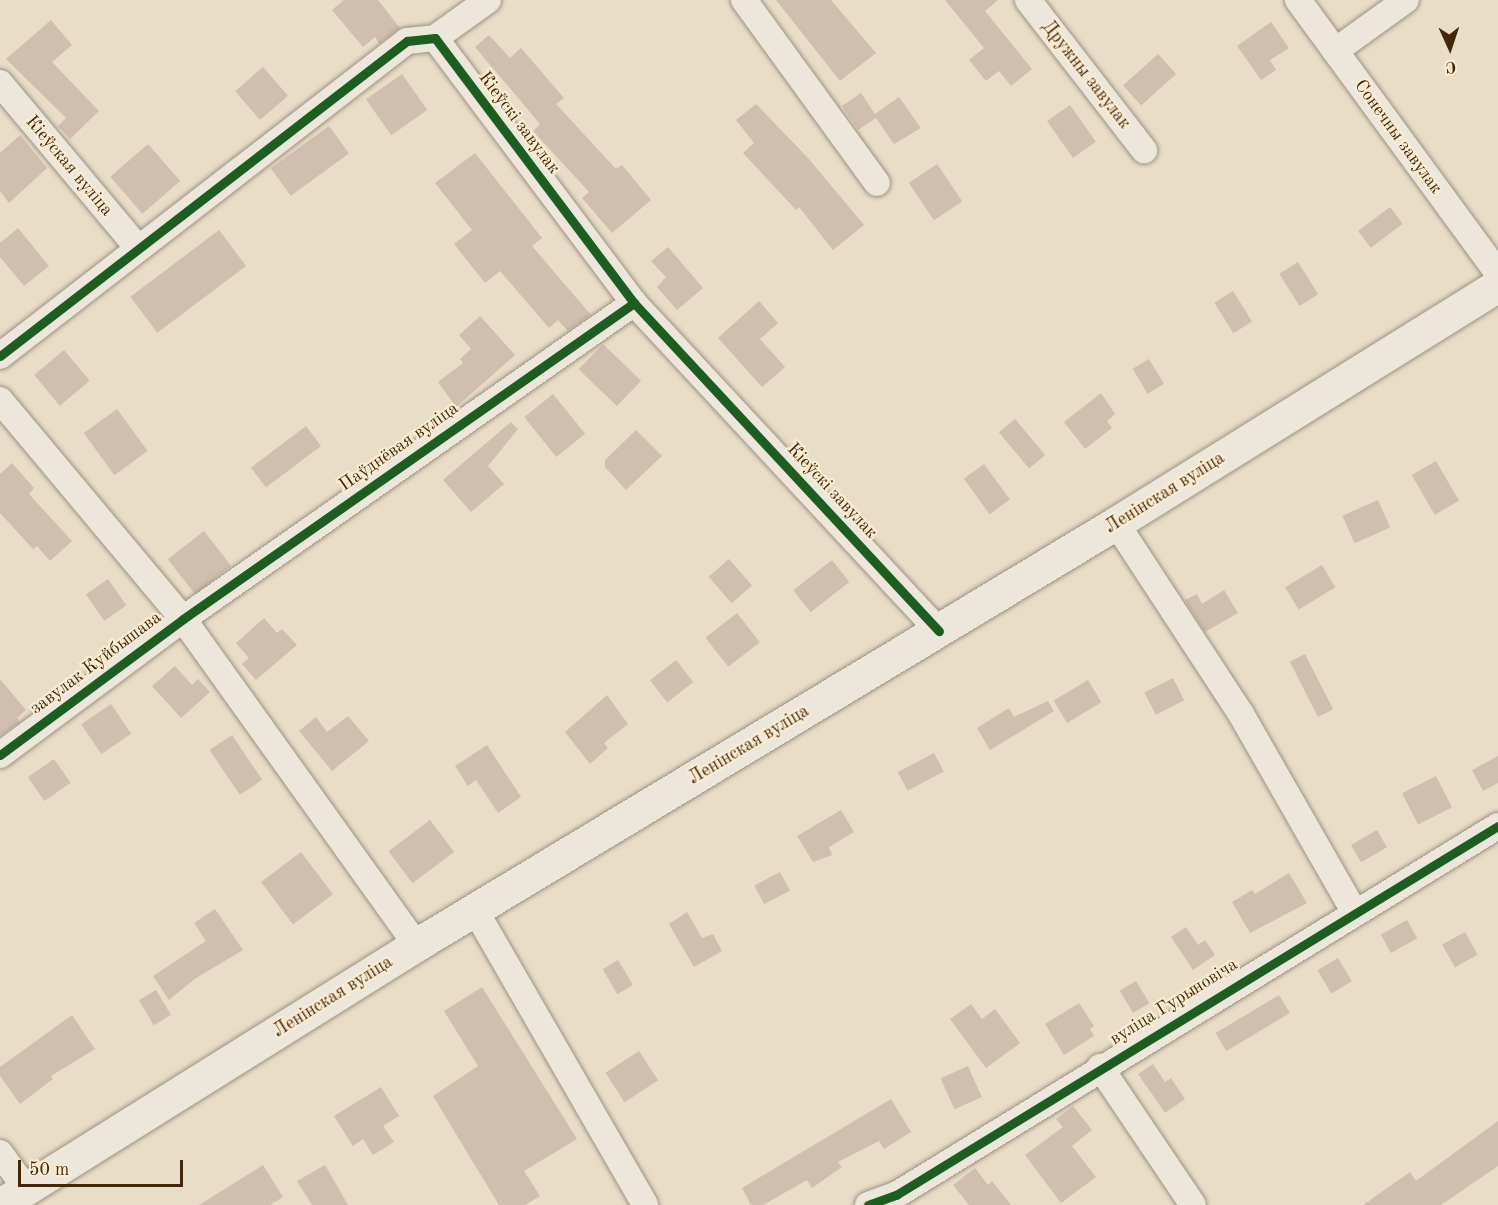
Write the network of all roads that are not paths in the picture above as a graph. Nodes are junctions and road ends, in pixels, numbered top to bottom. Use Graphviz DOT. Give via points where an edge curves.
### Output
graph roads {
  1 [pos="488,0"];
  2 [pos="744,0"];
  3 [pos="1028,0"];
  4 [pos="1298,0"];
  5 [pos="1406,0"];
  6 [pos="435,38"];
  7 [pos="1335,51"];
  8 [pos="0,83"];
  9 [pos="1144,150"];
  10 [pos="877,183"];
  11 [pos="138,248"];
  12 [pos="1498,273"];
  13 [pos="1498,285"];
  14 [pos="634,303"];
  15 [pos="0,356"];
  16 [pos="0,400"];
  17 [pos="1116,523"];
  18 [pos="183,619"];
  19 [pos="939,631"];
  20 [pos="0,755"];
  21 [pos="1498,826"];
  22 [pos="475,910"];
  23 [pos="1354,911"];
  24 [pos="416,945"];
  25 [pos="1100,1067"];
  26 [pos="0,1153"];
  27 [pos="13,1197"];
  28 [pos="645,1205"];
  29 [pos="868,1205"];
  30 [pos="1193,1205"];
  1 -- 6 [label="street"];
  2 -- 10 [label="street"];
  3 -- 9 [label="street, Дружны завулак"];
  4 -- 7 [label="street, Сонечны завулак"];
  5 -- 7 [label="street"];
  6 -- 11 [label="street" via="407,41"];
  6 -- 14 [label="street, Кіеўскі завулак"];
  7 -- 12 [label="street, Сонечны завулак"];
  8 -- 11 [label="street, Кіеўская вуліца"];
  11 -- 15 [label="street"];
  13 -- 17 [label="main road, Ленінская вуліца"];
  14 -- 18 [label="street, Паўднёвая вуліца"];
  14 -- 19 [label="street, Кіеўскі завулак"];
  16 -- 18 [label="street"];
  17 -- 19 [label="main road, Ленінская вуліца"];
  17 -- 23 [label="street" via="1241,714"];
  18 -- 20 [label="street, завулак Куйбышава"];
  18 -- 24 [label="street"];
  19 -- 22 [label="main road, Ленінская вуліца"];
  21 -- 23 [label="street, вуліца Гурыновіча"];
  22 -- 24 [label="main road, Ленінская вуліца"];
  22 -- 28 [label="street"];
  23 -- 25 [label="street, вуліца Гурыновіча"];
  24 -- 27 [label="main road, Ленінская вуліца"];
  25 -- 29 [label="street, вуліца Гурыновіча" via="896,1195"];
  25 -- 30 [label="street"];
  26 -- 27 [label="street"];
}
